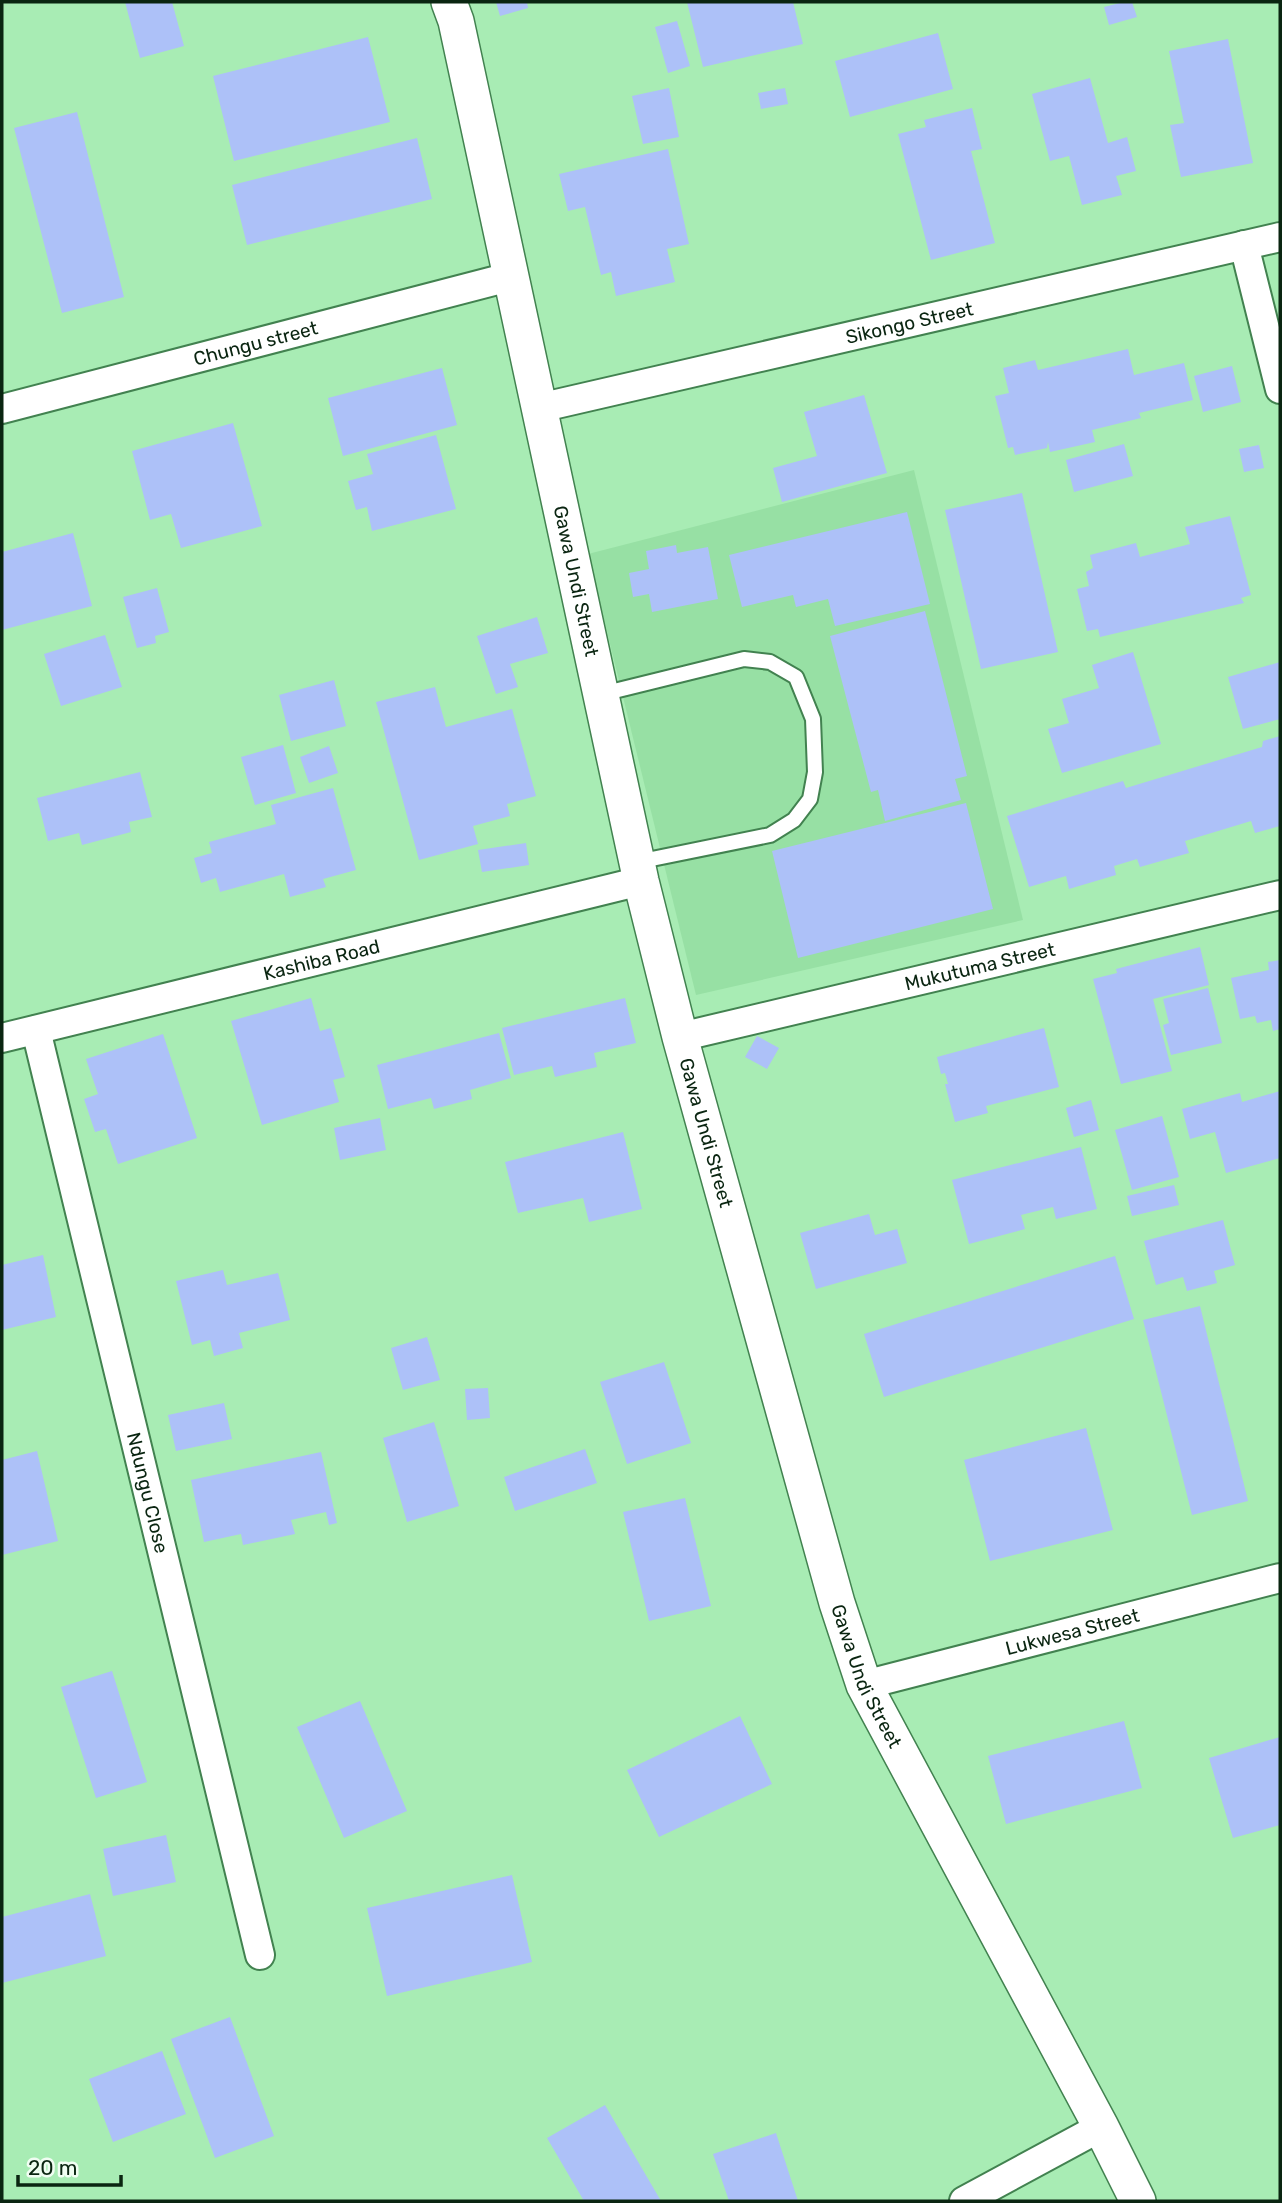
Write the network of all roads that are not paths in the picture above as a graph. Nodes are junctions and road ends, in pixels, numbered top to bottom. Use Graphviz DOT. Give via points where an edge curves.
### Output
graph roads {
  1 [pos="449,2"];
  2 [pos="1280,237"];
  3 [pos="1244,245"];
  4 [pos="509,276"];
  5 [pos="1280,389"];
  6 [pos="539,408"];
  7 [pos="2,409"];
  8 [pos="601,695"];
  9 [pos="639,871"];
  10 [pos="1280,895"];
  11 [pos="36,1030"];
  12 [pos="680,1037"];
  13 [pos="2,1038"];
  14 [pos="1280,1577"];
  15 [pos="864,1685"];
  16 [pos="260,1955"];
  17 [pos="1101,2127"];
  18 [pos="964,2201"];
  19 [pos="1138,2201"];
  1 -- 4 [label="street, Gawa Undi Street"];
  2 -- 3 [label="street, Sikongo Street"];
  3 -- 5 [label="street"];
  3 -- 6 [label="street, Sikongo Street"];
  4 -- 6 [label="street, Gawa Undi Street"];
  4 -- 7 [label="street, Chungu street"];
  6 -- 8 [label="street, Gawa Undi Street"];
  8 -- 9 [label="street, Gawa Undi Street"];
  8 -- 9 [label="lane" via="744,659 770,662 796,677 813,719 815,772 810,799 794,820 770,835"];
  9 -- 11 [label="street, Kashiba Road"];
  9 -- 12 [label="street, Gawa Undi Street"];
  10 -- 12 [label="street, Mukutuma Street"];
  11 -- 13 [label="street, Kashiba Road"];
  11 -- 16 [label="street, Ndungu Close"];
  12 -- 15 [label="street, Gawa Undi Street" via="837,1603"];
  14 -- 15 [label="street, Lukwesa Street"];
  15 -- 17 [label="street, Gawa Undi Street"];
  17 -- 18 [label="street"];
  17 -- 19 [label="street, Gawa Undi Street"];
}
